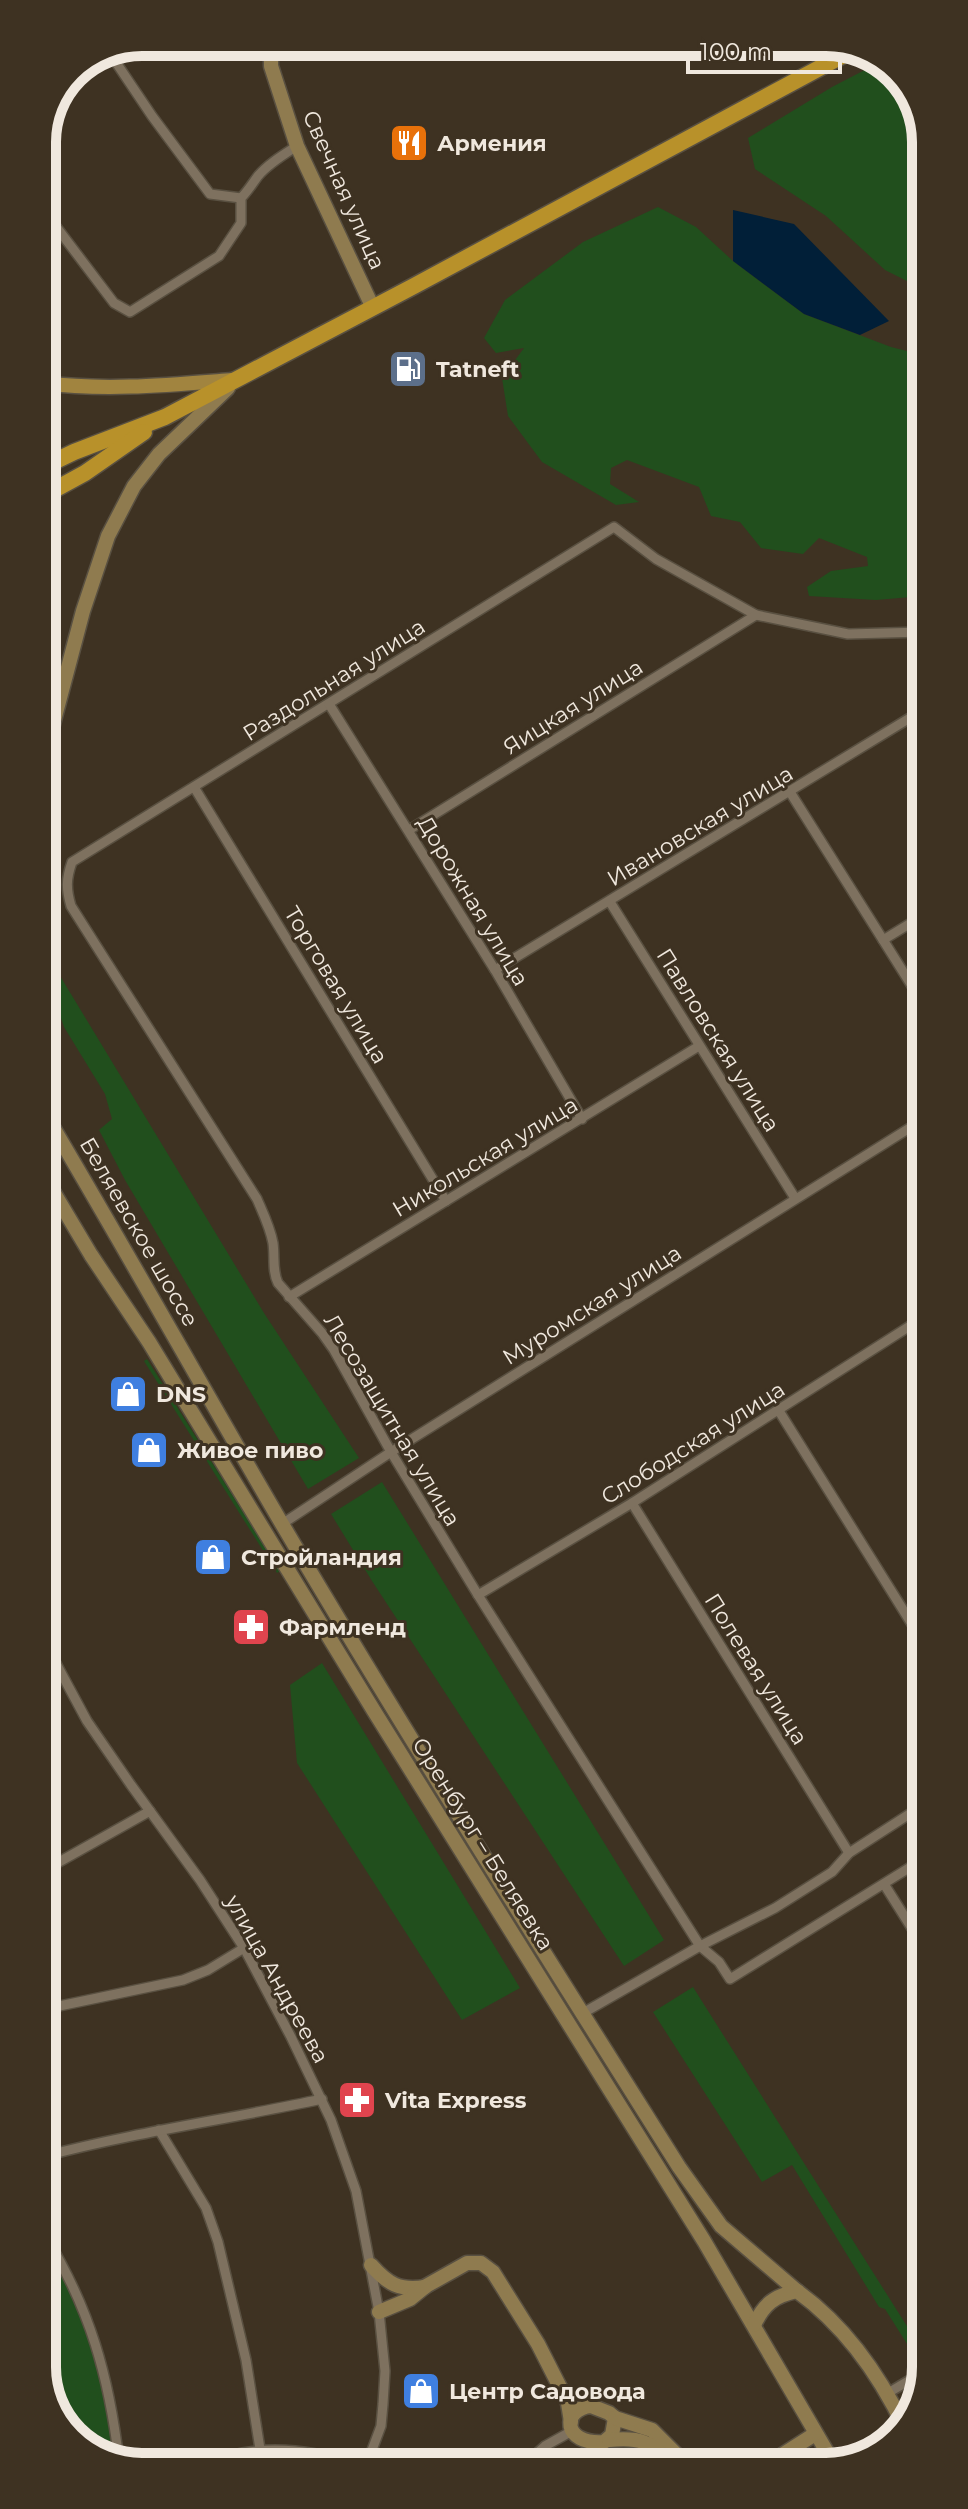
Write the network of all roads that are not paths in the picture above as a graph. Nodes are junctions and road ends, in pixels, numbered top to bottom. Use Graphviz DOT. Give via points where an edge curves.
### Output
graph roads {
  1 [pos="271,56"];
  2 [pos="839,57"];
  3 [pos="115,61"];
  4 [pos="297,146"];
  5 [pos="241,198"];
  6 [pos="56,226"];
  7 [pos="373,308"];
  8 [pos="236,380"];
  9 [pos="56,384"];
  10 [pos="165,417"];
  11 [pos="56,461"];
  12 [pos="56,489"];
  13 [pos="756,615"];
  14 [pos="912,632"];
  15 [pos="329,704"];
  16 [pos="56,713"];
  17 [pos="912,717"];
  18 [pos="194,787"];
  19 [pos="790,792"];
  20 [pos="409,830"];
  21 [pos="72,862"];
  22 [pos="610,902"];
  23 [pos="912,922"];
  24 [pos="883,940"];
  25 [pos="495,970"];
  26 [pos="912,986"];
  27 [pos="699,1046"];
  28 [pos="582,1119"];
  29 [pos="912,1126"];
  30 [pos="56,1132"];
  31 [pos="56,1196"];
  32 [pos="795,1198"];
  33 [pos="446,1201"];
  34 [pos="289,1297"];
  35 [pos="912,1328"];
  36 [pos="196,1375"];
  37 [pos="176,1386"];
  38 [pos="779,1411"];
  39 [pos="391,1452"];
  40 [pos="632,1503"];
  41 [pos="282,1524"];
  42 [pos="478,1595"];
  43 [pos="912,1624"];
  44 [pos="56,1663"];
  45 [pos="150,1811"];
  46 [pos="912,1812"];
  47 [pos="849,1853"];
  48 [pos="56,1863"];
  49 [pos="912,1866"];
  50 [pos="884,1884"];
  51 [pos="912,1928"];
  52 [pos="700,1946"];
  53 [pos="244,1948"];
  54 [pos="56,2007"];
  55 [pos="583,2013"];
  56 [pos="322,2099"];
  57 [pos="159,2130"];
  58 [pos="56,2153"];
  59 [pos="56,2255"];
  60 [pos="371,2265"];
  61 [pos="426,2286"];
  62 [pos="797,2291"];
  63 [pos="379,2312"];
  64 [pos="754,2325"];
  65 [pos="911,2379"];
  66 [pos="559,2385"];
  67 [pos="888,2393"];
  68 [pos="591,2406"];
  69 [pos="898,2414"];
  70 [pos="615,2418"];
  71 [pos="571,2427"];
  72 [pos="815,2434"];
  73 [pos="609,2440"];
  74 [pos="117,2449"];
  75 [pos="260,2449"];
  76 [pos="243,2453"];
  77 [pos="315,2453"];
  78 [pos="371,2453"];
  79 [pos="537,2453"];
  80 [pos="659,2453"];
  81 [pos="675,2453"];
  82 [pos="785,2453"];
  83 [pos="827,2453"];
  1 -- 4 [label="main road, Свечная улица"];
  2 -- 7 [label="highway"];
  3 -- 5 [label="street" via="210,194"];
  4 -- 5 [label="street" via="277,158"];
  4 -- 7 [label="main road, Свечная улица"];
  5 -- 6 [label="street" via="241,223 219,256 130,312 114,303"];
  7 -- 8 [label="highway"];
  8 -- 9 [label="main road" via="112,388"];
  8 -- 10 [label="highway"];
  8 -- 16 [label="main road" via="159,454 134,486 108,536"];
  10 -- 11 [label="highway"];
  10 -- 12 [label="highway"];
  13 -- 14 [label="street" via="848,634"];
  13 -- 15 [label="street, Раздольная улица" via="656,559 614,527"];
  13 -- 20 [label="street, Яицкая улица"];
  15 -- 18 [label="street, Раздольная улица"];
  15 -- 20 [label="street, Дорожная улица"];
  17 -- 19 [label="street, Ивановская улица"];
  18 -- 21 [label="street, Раздольная улица"];
  18 -- 33 [label="street, Торговая улица"];
  19 -- 22 [label="street, Ивановская улица"];
  19 -- 24 [label="street"];
  20 -- 25 [label="street, Дорожная улица"];
  21 -- 34 [label="street, Лесозащитная улица" via="66,889 71,906 257,1199 269,1225 274,1275"];
  22 -- 25 [label="street, Ивановская улица"];
  22 -- 27 [label="street, Павловская улица"];
  23 -- 24 [label="street"];
  24 -- 26 [label="street"];
  25 -- 28 [label="street, Дорожная улица"];
  27 -- 28 [label="street, Никольская улица"];
  27 -- 32 [label="street, Павловская улица"];
  28 -- 33 [label="street, Никольская улица"];
  29 -- 32 [label="street, Муромская улица"];
  30 -- 36 [label="main road, Беляевское шоссе"];
  31 -- 37 [label="main road, Беляевское шоссе"];
  32 -- 39 [label="street, Муромская улица"];
  33 -- 34 [label="street, Никольская улица"];
  34 -- 39 [label="street, Лесозащитная улица" via="334,1350"];
  35 -- 38 [label="street, Слободская улица"];
  36 -- 41 [label="main road, Оренбург – Беляевка"];
  37 -- 64 [label="main road, Оренбург – Беляевка"];
  38 -- 40 [label="street, Слободская улица"];
  38 -- 43 [label="street"];
  39 -- 41 [label="street, Муромская улица"];
  39 -- 42 [label="street, Лесозащитная улица"];
  40 -- 42 [label="street, Слободская улица"];
  40 -- 47 [label="street, Полевая улица"];
  41 -- 55 [label="main road, Оренбург – Беляевка"];
  42 -- 52 [label="street, Лесозащитная улица"];
  44 -- 45 [label="street, улица Андреева" via="87,1721"];
  45 -- 48 [label="street"];
  45 -- 53 [label="street, улица Андреева"];
  46 -- 47 [label="street"];
  47 -- 52 [label="street" via="821,1880"];
  49 -- 50 [label="street"];
  50 -- 51 [label="street"];
  50 -- 52 [label="street, Лесозащитная улица" via="730,1979"];
  52 -- 55 [label="street"];
  53 -- 54 [label="street" via="183,1980"];
  53 -- 56 [label="street, улица Андреева"];
  55 -- 62 [label="main road, Оренбург – Беляевка" via="721,2226"];
  56 -- 57 [label="street"];
  56 -- 60 [label="street, улица Андреева" via="356,2191"];
  57 -- 58 [label="street"];
  57 -- 75 [label="street" via="206,2208 218,2242"];
  59 -- 74 [label="street" via="94,2338"];
  60 -- 61 [label="main road" via="398,2287"];
  60 -- 63 [label="street, улица Андреева"];
  61 -- 63 [label="main road"];
  61 -- 66 [label="main road" via="467,2263 481,2263 512,2298"];
  62 -- 64 [label="main road" via="767,2303"];
  62 -- 67 [label="main road, Оренбург – Беляевка" via="815,2304"];
  63 -- 78 [label="street, улица Андреева" via="385,2371 381,2426"];
  64 -- 72 [label="main road, Оренбург – Беляевка"];
  65 -- 67 [label="street"];
  66 -- 68 [label="main road"];
  66 -- 71 [label="main road"];
  67 -- 69 [label="main road, Оренбург – Беляевка"];
  68 -- 70 [label="main road"];
  68 -- 71 [label="main road" via="576,2412"];
  70 -- 73 [label="main road"];
  70 -- 81 [label="main road" via="652,2430"];
  71 -- 73 [label="main road" via="576,2438"];
  71 -- 79 [label="street"];
  72 -- 82 [label="main road"];
  72 -- 83 [label="main road, Оренбург – Беляевка"];
  73 -- 80 [label="main road" via="633,2438"];
  75 -- 76 [label="street"];
  75 -- 77 [label="street"];
}
